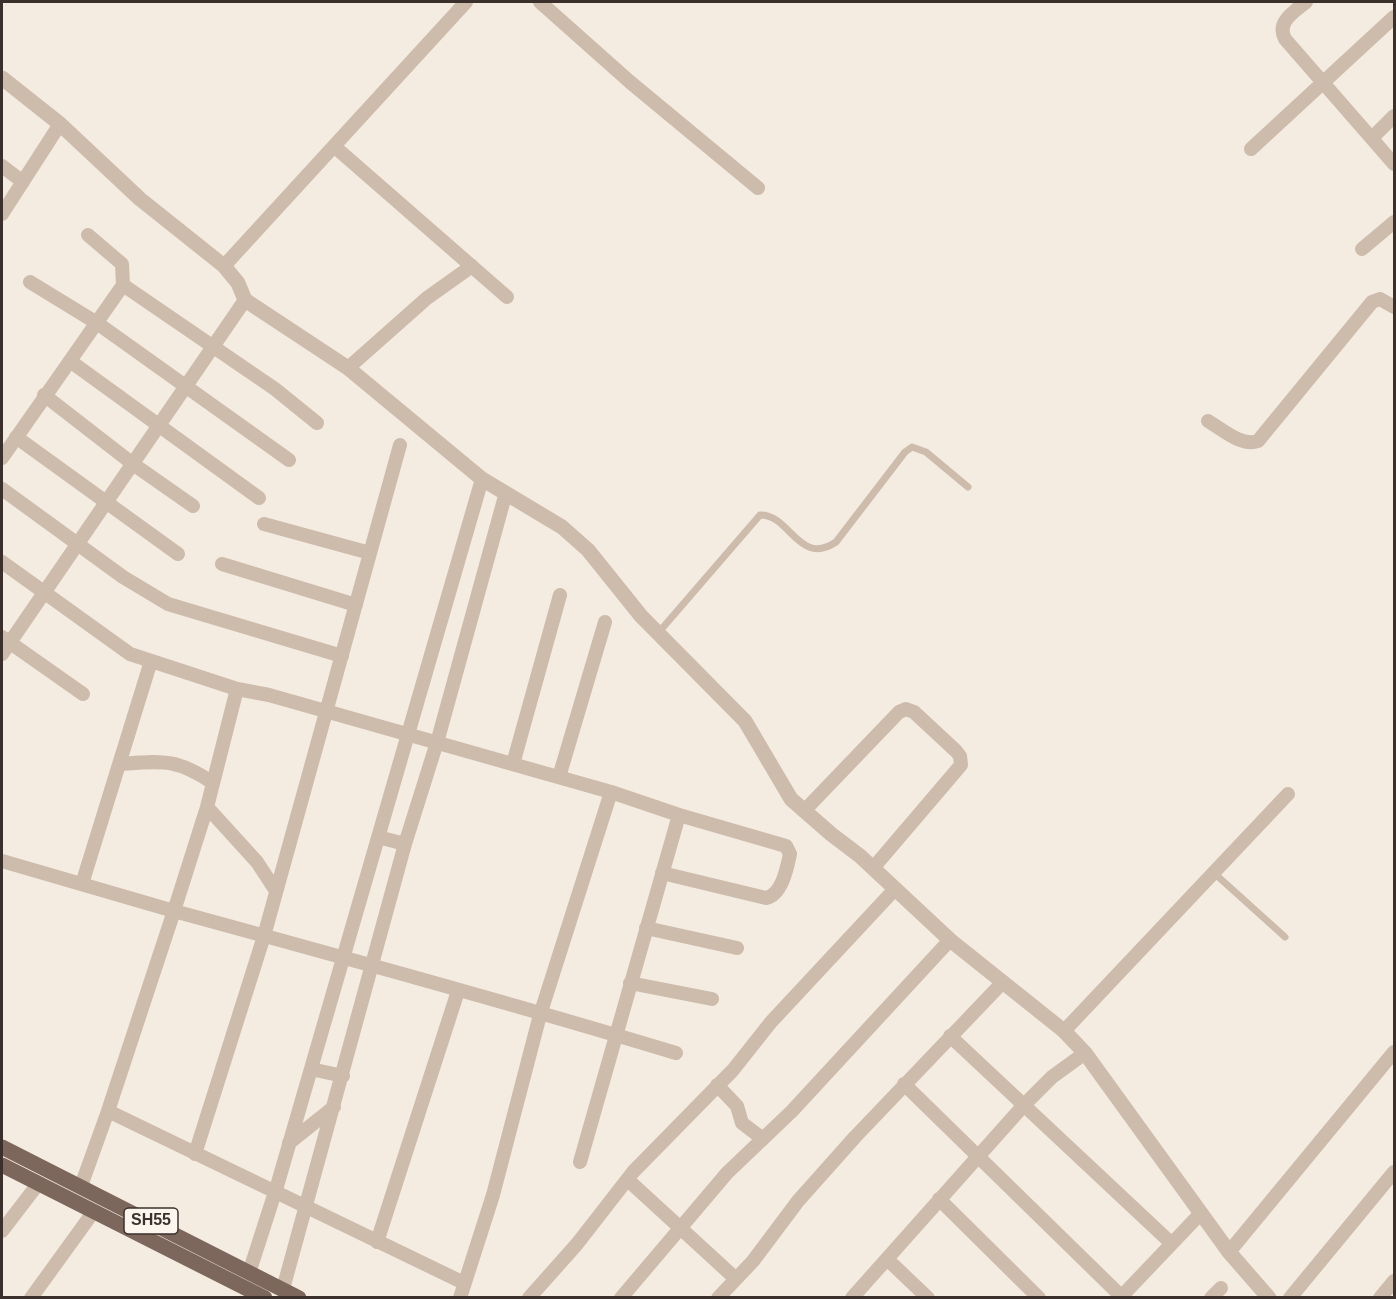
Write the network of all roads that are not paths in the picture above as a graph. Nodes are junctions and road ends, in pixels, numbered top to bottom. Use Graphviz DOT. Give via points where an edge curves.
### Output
graph roads {
  1 [pos="466,2"];
  2 [pos="540,2"];
  3 [pos="1306,2"];
  4 [pos="1395,17"];
  5 [pos="2,78"];
  6 [pos="1323,82"];
  7 [pos="1395,116"];
  8 [pos="60,124"];
  9 [pos="1372,138"];
  10 [pos="335,147"];
  11 [pos="1251,149"];
  12 [pos="1395,164"];
  13 [pos="2,166"];
  14 [pos="23,182"];
  15 [pos="758,188"];
  16 [pos="2,214"];
  17 [pos="1395,222"];
  18 [pos="88,235"];
  19 [pos="1362,249"];
  20 [pos="224,266"];
  21 [pos="472,266"];
  22 [pos="123,276"];
  23 [pos="30,282"];
  24 [pos="507,297"];
  25 [pos="245,300"];
  26 [pos="1395,307"];
  27 [pos="97,323"];
  28 [pos="212,345"];
  29 [pos="70,361"];
  30 [pos="348,368"];
  31 [pos="184,386"];
  32 [pos="44,395"];
  33 [pos="1208,421"];
  34 [pos="317,423"];
  35 [pos="159,426"];
  36 [pos="16,437"];
  37 [pos="400,445"];
  38 [pos="2,458"];
  39 [pos="289,460"];
  40 [pos="133,464"];
  41 [pos="482,479"];
  42 [pos="968,487"];
  43 [pos="2,489"];
  44 [pos="506,496"];
  45 [pos="259,498"];
  46 [pos="106,501"];
  47 [pos="193,506"];
  48 [pos="264,524"];
  49 [pos="78,542"];
  50 [pos="370,553"];
  51 [pos="178,554"];
  52 [pos="2,562"];
  53 [pos="222,564"];
  54 [pos="44,591"];
  55 [pos="560,595"];
  56 [pos="356,604"];
  57 [pos="605,622"];
  58 [pos="659,632"];
  59 [pos="4,644"];
  60 [pos="342,656"];
  61 [pos="151,662"];
  62 [pos="237,689"];
  63 [pos="83,694"];
  64 [pos="326,711"];
  65 [pos="407,734"];
  66 [pos="437,743"];
  67 [pos="120,764"];
  68 [pos="513,764"];
  69 [pos="559,777"];
  70 [pos="213,783"];
  71 [pos="611,792"];
  72 [pos="1288,794"];
  73 [pos="207,807"];
  74 [pos="804,811"];
  75 [pos="679,815"];
  76 [pos="378,837"];
  77 [pos="405,844"];
  78 [pos="2,861"];
  79 [pos="874,867"];
  80 [pos="662,873"];
  81 [pos="1214,873"];
  82 [pos="82,884"];
  83 [pos="895,889"];
  84 [pos="276,891"];
  85 [pos="174,910"];
  86 [pos="646,928"];
  87 [pos="264,936"];
  88 [pos="1285,937"];
  89 [pos="950,940"];
  90 [pos="737,948"];
  91 [pos="343,958"];
  92 [pos="373,965"];
  93 [pos="1003,982"];
  94 [pos="630,983"];
  95 [pos="458,991"];
  96 [pos="712,999"];
  97 [pos="540,1015"];
  98 [pos="1064,1031"];
  99 [pos="615,1035"];
  100 [pos="950,1036"];
  101 [pos="1395,1052"];
  102 [pos="676,1053"];
  103 [pos="1085,1053"];
  104 [pos="311,1068"];
  105 [pos="343,1076"];
  106 [pos="904,1084"];
  107 [pos="717,1085"];
  108 [pos="1024,1105"];
  109 [pos="334,1107"];
  110 [pos="108,1111"];
  111 [pos="763,1139"];
  112 [pos="289,1143"];
  113 [pos="2,1147"];
  114 [pos="195,1154"];
  115 [pos="978,1154"];
  116 [pos="580,1162"];
  117 [pos="2,1165"];
  118 [pos="1395,1172"];
  119 [pos="628,1180"];
  120 [pos="38,1184"];
  121 [pos="81,1186"];
  122 [pos="275,1193"];
  123 [pos="939,1199"];
  124 [pos="307,1209"];
  125 [pos="94,1210"];
  126 [pos="1201,1213"];
  127 [pos="680,1230"];
  128 [pos="2,1231"];
  129 [pos="377,1242"];
  130 [pos="1171,1243"];
  131 [pos="1229,1252"];
  132 [pos="887,1259"];
  133 [pos="249,1273"];
  134 [pos="736,1278"];
  135 [pos="1395,1281"];
  136 [pos="464,1283"];
  137 [pos="283,1289"];
  138 [pos="264,1291"];
  139 [pos="1121,1297"];
  140 [pos="31,1298"];
  141 [pos="299,1298"];
  142 [pos="460,1298"];
  143 [pos="529,1298"];
  144 [pos="621,1298"];
  145 [pos="718,1298"];
  146 [pos="852,1298"];
  147 [pos="928,1298"];
  148 [pos="1039,1298"];
  149 [pos="1269,1298"];
  150 [pos="1290,1298"];
  151 [pos="1380,1298"];
  1 -- 10 [label="street"];
  2 -- 15 [label="street"];
  3 -- 6 [label="street" via="1288,17 1281,30"];
  4 -- 6 [label="street"];
  5 -- 8 [label="street"];
  6 -- 9 [label="street"];
  6 -- 11 [label="street"];
  7 -- 9 [label="street"];
  8 -- 14 [label="street"];
  8 -- 20 [label="street" via="140,199"];
  9 -- 12 [label="street"];
  10 -- 20 [label="street"];
  10 -- 21 [label="street"];
  13 -- 14 [label="street"];
  14 -- 16 [label="street"];
  17 -- 19 [label="street"];
  18 -- 22 [label="street" via="119,260"];
  20 -- 25 [label="street"];
  21 -- 24 [label="street"];
  21 -- 30 [label="street" via="426,298"];
  22 -- 27 [label="street"];
  22 -- 28 [label="street"];
  23 -- 27 [label="street"];
  25 -- 28 [label="street"];
  25 -- 30 [label="street"];
  26 -- 33 [label="street" via="1380,299 1372,302 1258,441 1240,440"];
  27 -- 29 [label="street"];
  27 -- 31 [label="street"];
  28 -- 31 [label="street"];
  28 -- 34 [label="street"];
  29 -- 32 [label="street"];
  29 -- 35 [label="street"];
  30 -- 41 [label="street"];
  31 -- 35 [label="street"];
  31 -- 39 [label="street"];
  32 -- 36 [label="street"];
  32 -- 40 [label="street"];
  35 -- 40 [label="street"];
  35 -- 45 [label="street"];
  36 -- 38 [label="street"];
  36 -- 46 [label="street"];
  37 -- 50 [label="street"];
  40 -- 46 [label="street"];
  40 -- 47 [label="street"];
  41 -- 44 [label="street"];
  41 -- 65 [label="street"];
  42 -- 58 [label="lane" via="926,452 912,447 836,543 826,549 803,544 774,519 760,515"];
  43 -- 49 [label="street"];
  44 -- 58 [label="street" via="562,527 588,550 640,616"];
  44 -- 66 [label="street"];
  46 -- 49 [label="street"];
  46 -- 51 [label="street"];
  48 -- 50 [label="street"];
  49 -- 54 [label="street"];
  49 -- 60 [label="street" via="123,577 168,604"];
  50 -- 56 [label="street"];
  52 -- 54 [label="street"];
  53 -- 56 [label="street"];
  54 -- 59 [label="street"];
  54 -- 61 [label="street" via="129,654"];
  55 -- 68 [label="street"];
  56 -- 60 [label="street"];
  57 -- 69 [label="street"];
  58 -- 74 [label="street" via="746,721 791,799"];
  59 -- 63 [label="street"];
  60 -- 64 [label="street"];
  61 -- 62 [label="street"];
  61 -- 67 [label="street"];
  62 -- 64 [label="street"];
  62 -- 70 [label="street"];
  64 -- 65 [label="street"];
  64 -- 84 [label="street"];
  65 -- 66 [label="street"];
  65 -- 76 [label="street"];
  66 -- 68 [label="street"];
  66 -- 77 [label="street"];
  67 -- 70 [label="street" via="183,765"];
  67 -- 82 [label="street"];
  68 -- 69 [label="street"];
  69 -- 71 [label="street"];
  70 -- 73 [label="street"];
  71 -- 75 [label="street"];
  71 -- 97 [label="street"];
  72 -- 81 [label="street"];
  73 -- 84 [label="street" via="257,862"];
  73 -- 85 [label="street"];
  74 -- 79 [label="street"];
  74 -- 79 [label="street" via="899,712 914,712 956,752 961,765"];
  75 -- 80 [label="street"];
  75 -- 80 [label="street" via="786,846 789,860 778,890 766,898"];
  76 -- 77 [label="street"];
  76 -- 91 [label="street"];
  77 -- 92 [label="street"];
  78 -- 82 [label="street"];
  79 -- 83 [label="street"];
  80 -- 86 [label="street"];
  81 -- 88 [label="lane"];
  81 -- 98 [label="street"];
  82 -- 85 [label="street"];
  83 -- 89 [label="street"];
  83 -- 107 [label="street"];
  84 -- 87 [label="street"];
  85 -- 87 [label="street"];
  85 -- 110 [label="street"];
  86 -- 90 [label="street"];
  86 -- 94 [label="street"];
  87 -- 91 [label="street"];
  87 -- 114 [label="street"];
  89 -- 93 [label="street"];
  89 -- 111 [label="street"];
  91 -- 92 [label="street"];
  91 -- 104 [label="street"];
  92 -- 95 [label="street"];
  92 -- 105 [label="street"];
  93 -- 98 [label="street"];
  93 -- 100 [label="street"];
  94 -- 96 [label="street"];
  94 -- 99 [label="street"];
  95 -- 97 [label="street"];
  95 -- 129 [label="street"];
  97 -- 99 [label="street"];
  97 -- 136 [label="street" via="493,1195"];
  98 -- 103 [label="street"];
  99 -- 102 [label="street"];
  99 -- 116 [label="street"];
  100 -- 106 [label="street"];
  100 -- 108 [label="street"];
  101 -- 131 [label="street"];
  103 -- 108 [label="street" via="1052,1077"];
  103 -- 126 [label="street"];
  104 -- 105 [label="street"];
  104 -- 112 [label="street"];
  105 -- 109 [label="street"];
  106 -- 115 [label="street"];
  106 -- 134 [label="street" via="798,1201"];
  107 -- 111 [label="street" via="737,1106 742,1122"];
  107 -- 119 [label="street"];
  108 -- 115 [label="street"];
  108 -- 130 [label="street"];
  109 -- 112 [label="street"];
  109 -- 124 [label="street"];
  110 -- 114 [label="street"];
  110 -- 121 [label="street"];
  111 -- 127 [label="street"];
  112 -- 122 [label="street"];
  113 -- 121 [label="main road, SH55"];
  114 -- 122 [label="street"];
  115 -- 123 [label="street"];
  115 -- 139 [label="street"];
  117 -- 120 [label="main road, SH55"];
  118 -- 150 [label="street"];
  119 -- 127 [label="street"];
  119 -- 143 [label="street"];
  120 -- 125 [label="main road, SH55"];
  120 -- 128 [label="street"];
  121 -- 133 [label="main road, SH55"];
  122 -- 124 [label="street"];
  122 -- 133 [label="street"];
  123 -- 132 [label="street"];
  123 -- 148 [label="street"];
  124 -- 129 [label="street"];
  124 -- 137 [label="street"];
  125 -- 138 [label="main road, SH55"];
  125 -- 140 [label="street"];
  126 -- 130 [label="street"];
  126 -- 131 [label="street"];
  127 -- 134 [label="street"];
  127 -- 144 [label="street"];
  129 -- 136 [label="street"];
  130 -- 139 [label="street"];
  131 -- 149 [label="street"];
  132 -- 146 [label="street"];
  132 -- 147 [label="street"];
  133 -- 138 [label="main road, SH55"];
  134 -- 145 [label="street"];
  135 -- 151 [label="street"];
  136 -- 142 [label="street"];
  137 -- 138 [label="main road, SH55"];
  137 -- 141 [label="main road, SH55"];
}
